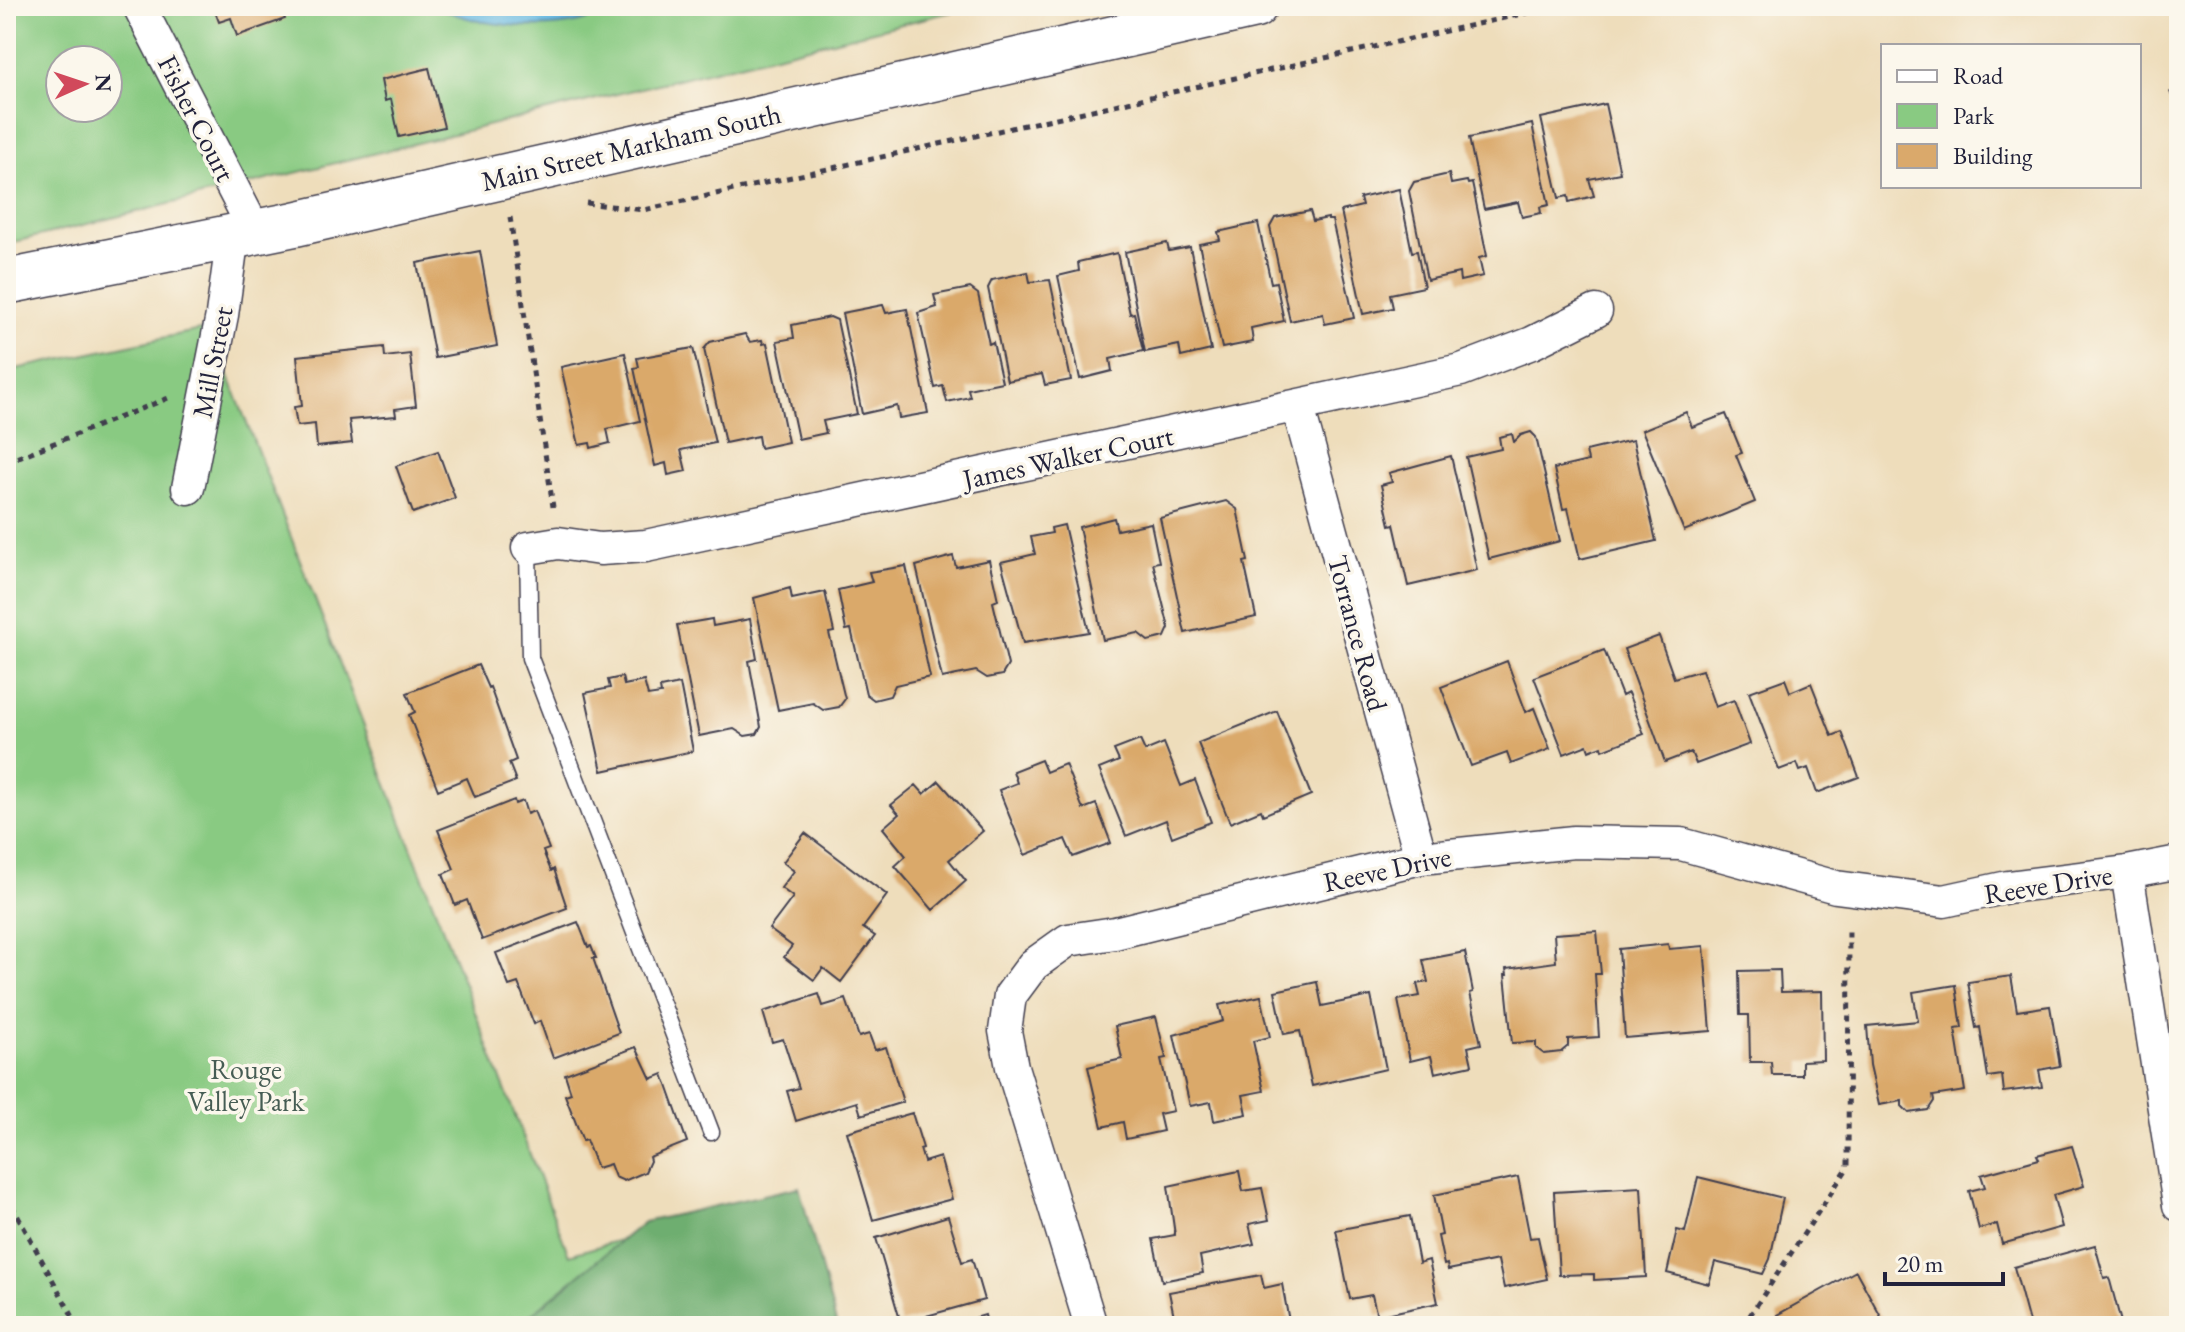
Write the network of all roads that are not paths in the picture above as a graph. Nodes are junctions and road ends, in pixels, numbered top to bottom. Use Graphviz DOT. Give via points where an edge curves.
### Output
graph roads {
  1 [pos="139,6"];
  2 [pos="1255,6"];
  3 [pos="244,233"];
  4 [pos="6,282"];
  5 [pos="1596,311"];
  6 [pos="1298,407"];
  7 [pos="188,488"];
  8 [pos="543,546"];
  9 [pos="1421,858"];
  10 [pos="2179,862"];
  11 [pos="2127,872"];
  12 [pos="711,1132"];
  13 [pos="2179,1205"];
  14 [pos="1091,1326"];
  1 -- 3 [label="street, Fisher Court"];
  2 -- 3 [label="main road, Main Street Markham South"];
  3 -- 4 [label="main road, Main Street Markham South"];
  3 -- 7 [label="street, Mill Street"];
  5 -- 6 [label="street, James Walker Court" via="1461,370"];
  6 -- 8 [label="street, James Walker Court" via="646,546"];
  6 -- 9 [label="street, Torrance Road"];
  8 -- 12 [label="lane" via="530,658"];
  9 -- 11 [label="street, Reeve Drive" via="1574,842 1681,844 1836,887 1944,901"];
  9 -- 14 [label="street, Reeve Drive" via="1068,940 1033,965 1010,996 1005,1031 1012,1067"];
  10 -- 11 [label="street, Reeve Drive"];
  11 -- 13 [label="street, Reeve Drive"];
}
